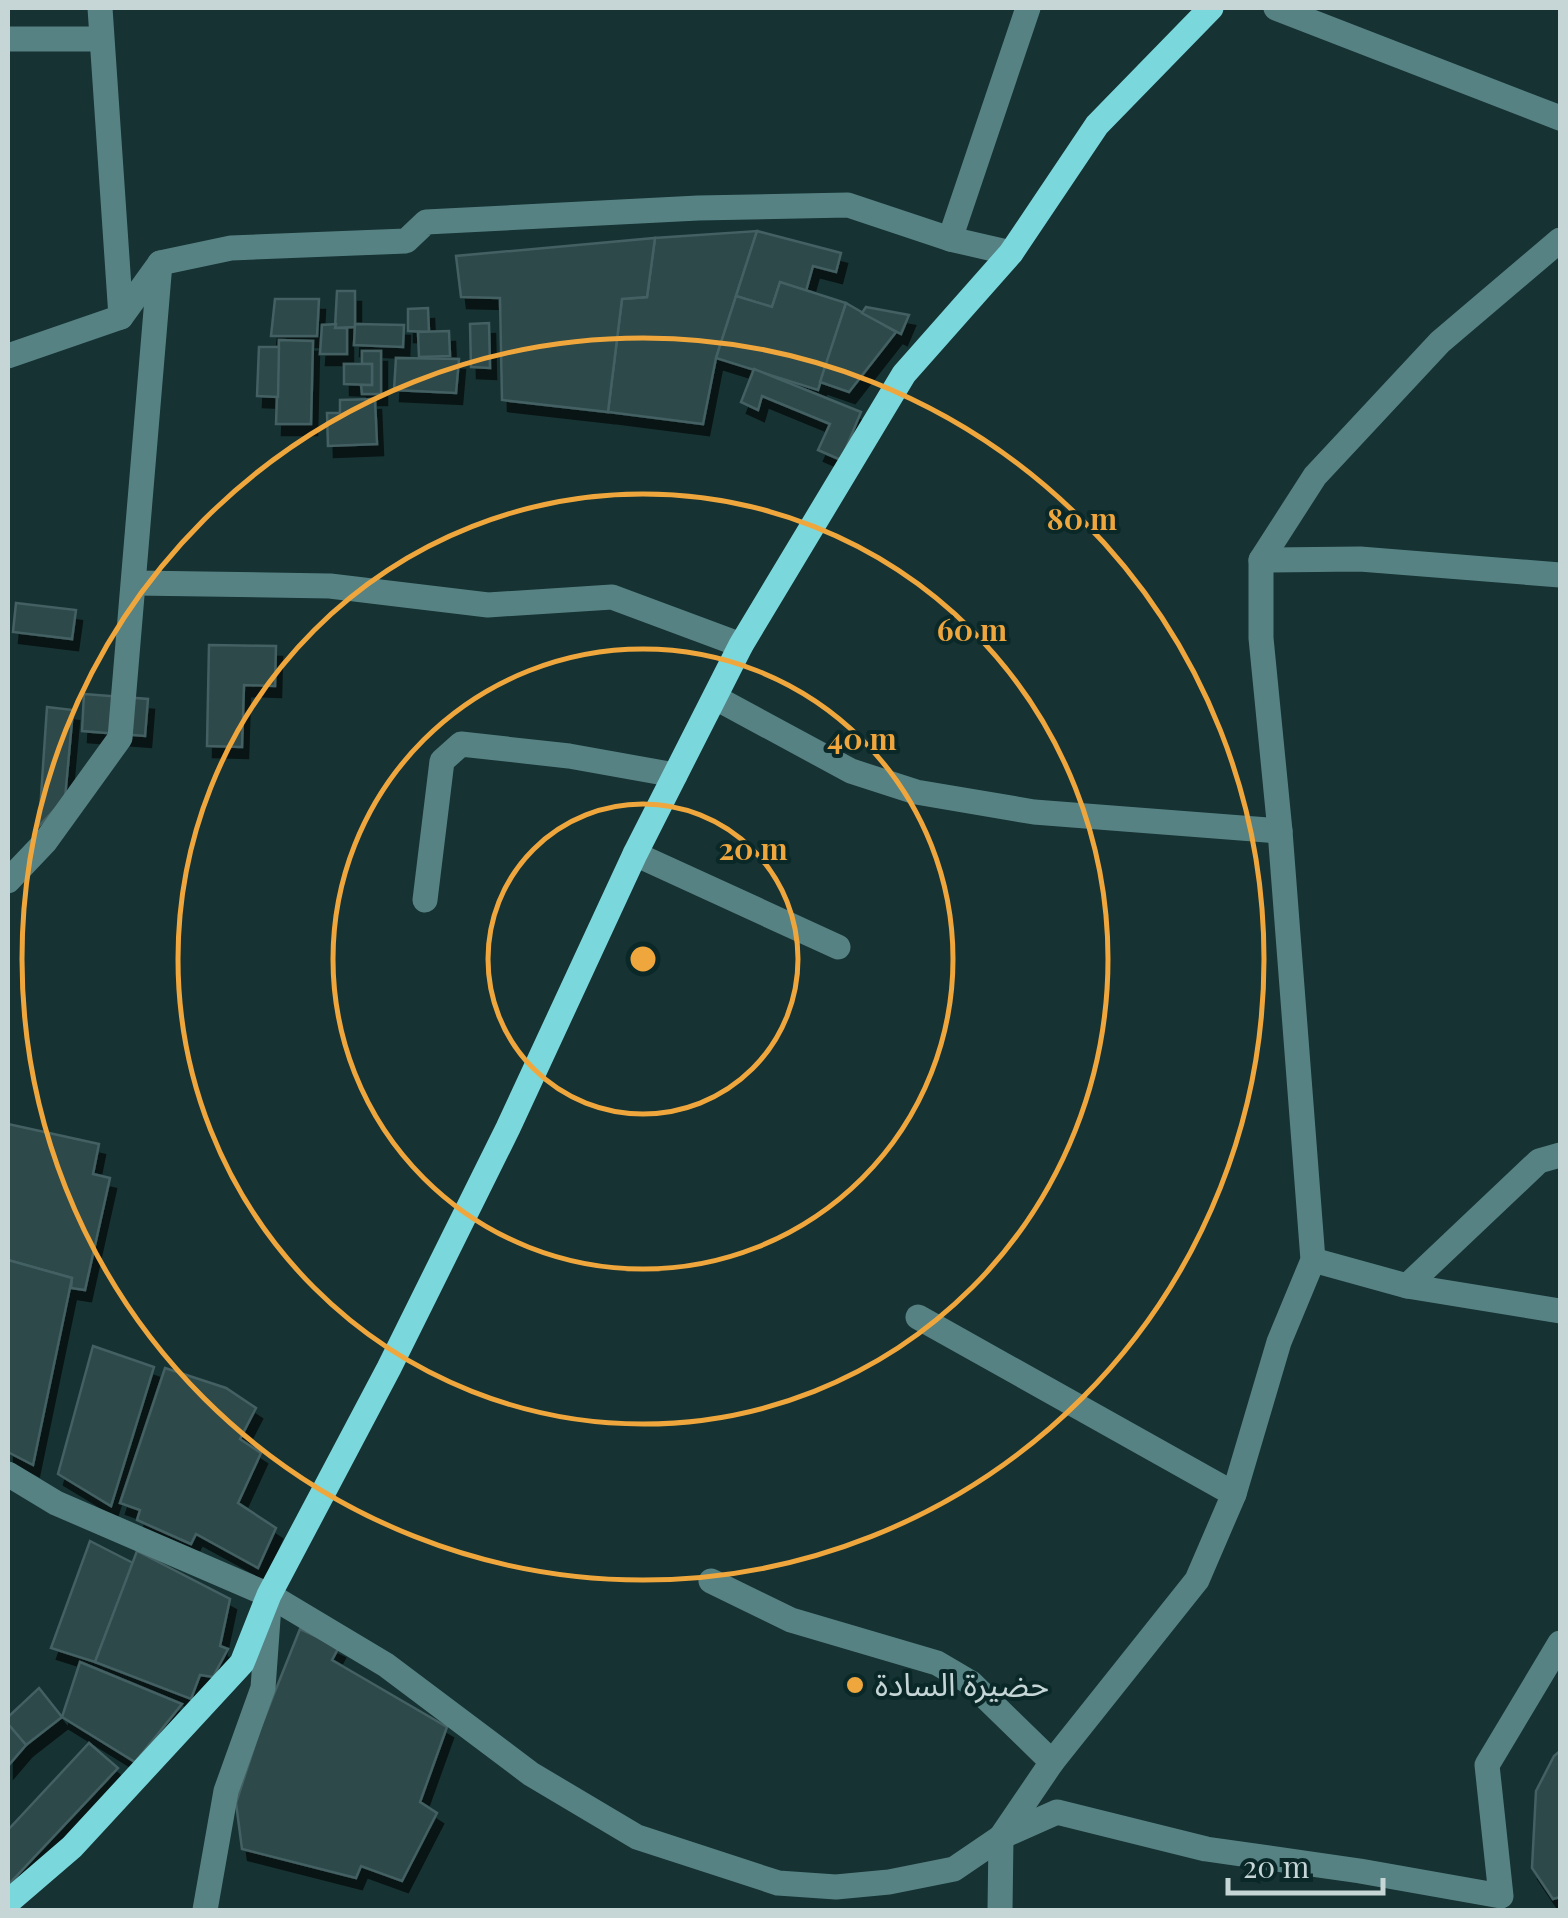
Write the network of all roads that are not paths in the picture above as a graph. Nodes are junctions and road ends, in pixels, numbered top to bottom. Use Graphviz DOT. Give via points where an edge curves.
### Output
graph roads {
  1 [pos="100,8"];
  2 [pos="1028,8"];
  3 [pos="1212,8"];
  4 [pos="1276,8"];
  5 [pos="8,39"];
  6 [pos="101,39"];
  7 [pos="1560,118"];
  8 [pos="950,240"];
  9 [pos="1560,240"];
  10 [pos="1011,253"];
  11 [pos="160,264"];
  12 [pos="122,317"];
  13 [pos="8,356"];
  14 [pos="1261,560"];
  15 [pos="1560,575"];
  16 [pos="135,582"];
  17 [pos="741,645"];
  18 [pos="716,698"];
  19 [pos="675,775"];
  20 [pos="1280,832"];
  21 [pos="635,854"];
  22 [pos="8,881"];
  23 [pos="425,900"];
  24 [pos="838,947"];
  25 [pos="1560,1154"];
  26 [pos="1313,1260"];
  27 [pos="1406,1286"];
  28 [pos="1560,1312"];
  29 [pos="918,1317"];
  30 [pos="8,1474"];
  31 [pos="1234,1494"];
  32 [pos="711,1581"];
  33 [pos="269,1594"];
  34 [pos="1560,1643"];
  35 [pos="1052,1762"];
  36 [pos="1001,1837"];
  37 [pos="1501,1896"];
  38 [pos="8,1902"];
  39 [pos="206,1910"];
  40 [pos="1000,1910"];
  41 [pos="1523,1910"];
  1 -- 6 [label="street"];
  2 -- 8 [label="street"];
  3 -- 10 [label="main road" via="1097,125"];
  4 -- 7 [label="street"];
  5 -- 6 [label="street"];
  6 -- 12 [label="street"];
  8 -- 10 [label="street"];
  8 -- 11 [label="street" via="848,205 698,208 426,222 406,242 231,248"];
  9 -- 14 [label="street" via="1440,342 1327,462"];
  10 -- 17 [label="main road" via="904,374"];
  11 -- 12 [label="street"];
  11 -- 16 [label="street"];
  12 -- 13 [label="street"];
  14 -- 15 [label="street" via="1360,559"];
  14 -- 20 [label="street" via="1261,638"];
  16 -- 17 [label="street" via="330,586 488,605 612,597"];
  16 -- 22 [label="street" via="120,738 45,842"];
  17 -- 18 [label="main road"];
  18 -- 19 [label="main road"];
  18 -- 20 [label="street" via="851,771 916,792 1034,812"];
  19 -- 21 [label="main road"];
  19 -- 23 [label="street" via="461,744 442,761"];
  20 -- 26 [label="street"];
  21 -- 24 [label="street"];
  21 -- 33 [label="main road" via="499,1146"];
  25 -- 27 [label="street" via="1539,1161"];
  26 -- 27 [label="street"];
  26 -- 31 [label="street" via="1279,1342"];
  27 -- 28 [label="street"];
  29 -- 31 [label="street"];
  30 -- 33 [label="street" via="56,1504"];
  31 -- 35 [label="street" via="1197,1580"];
  32 -- 35 [label="street" via="791,1620 936,1663 971,1683"];
  33 -- 36 [label="street" via="386,1666 531,1774 637,1838 704,1861 778,1883 836,1887 954,1868"];
  33 -- 38 [label="main road" via="242,1663 72,1847"];
  33 -- 39 [label="street" via="263,1688 226,1791"];
  34 -- 37 [label="street" via="1487,1765"];
  35 -- 36 [label="street"];
  36 -- 37 [label="street" via="1057,1812 1206,1849"];
  36 -- 40 [label="street"];
  37 -- 41 [label="street"];
}
